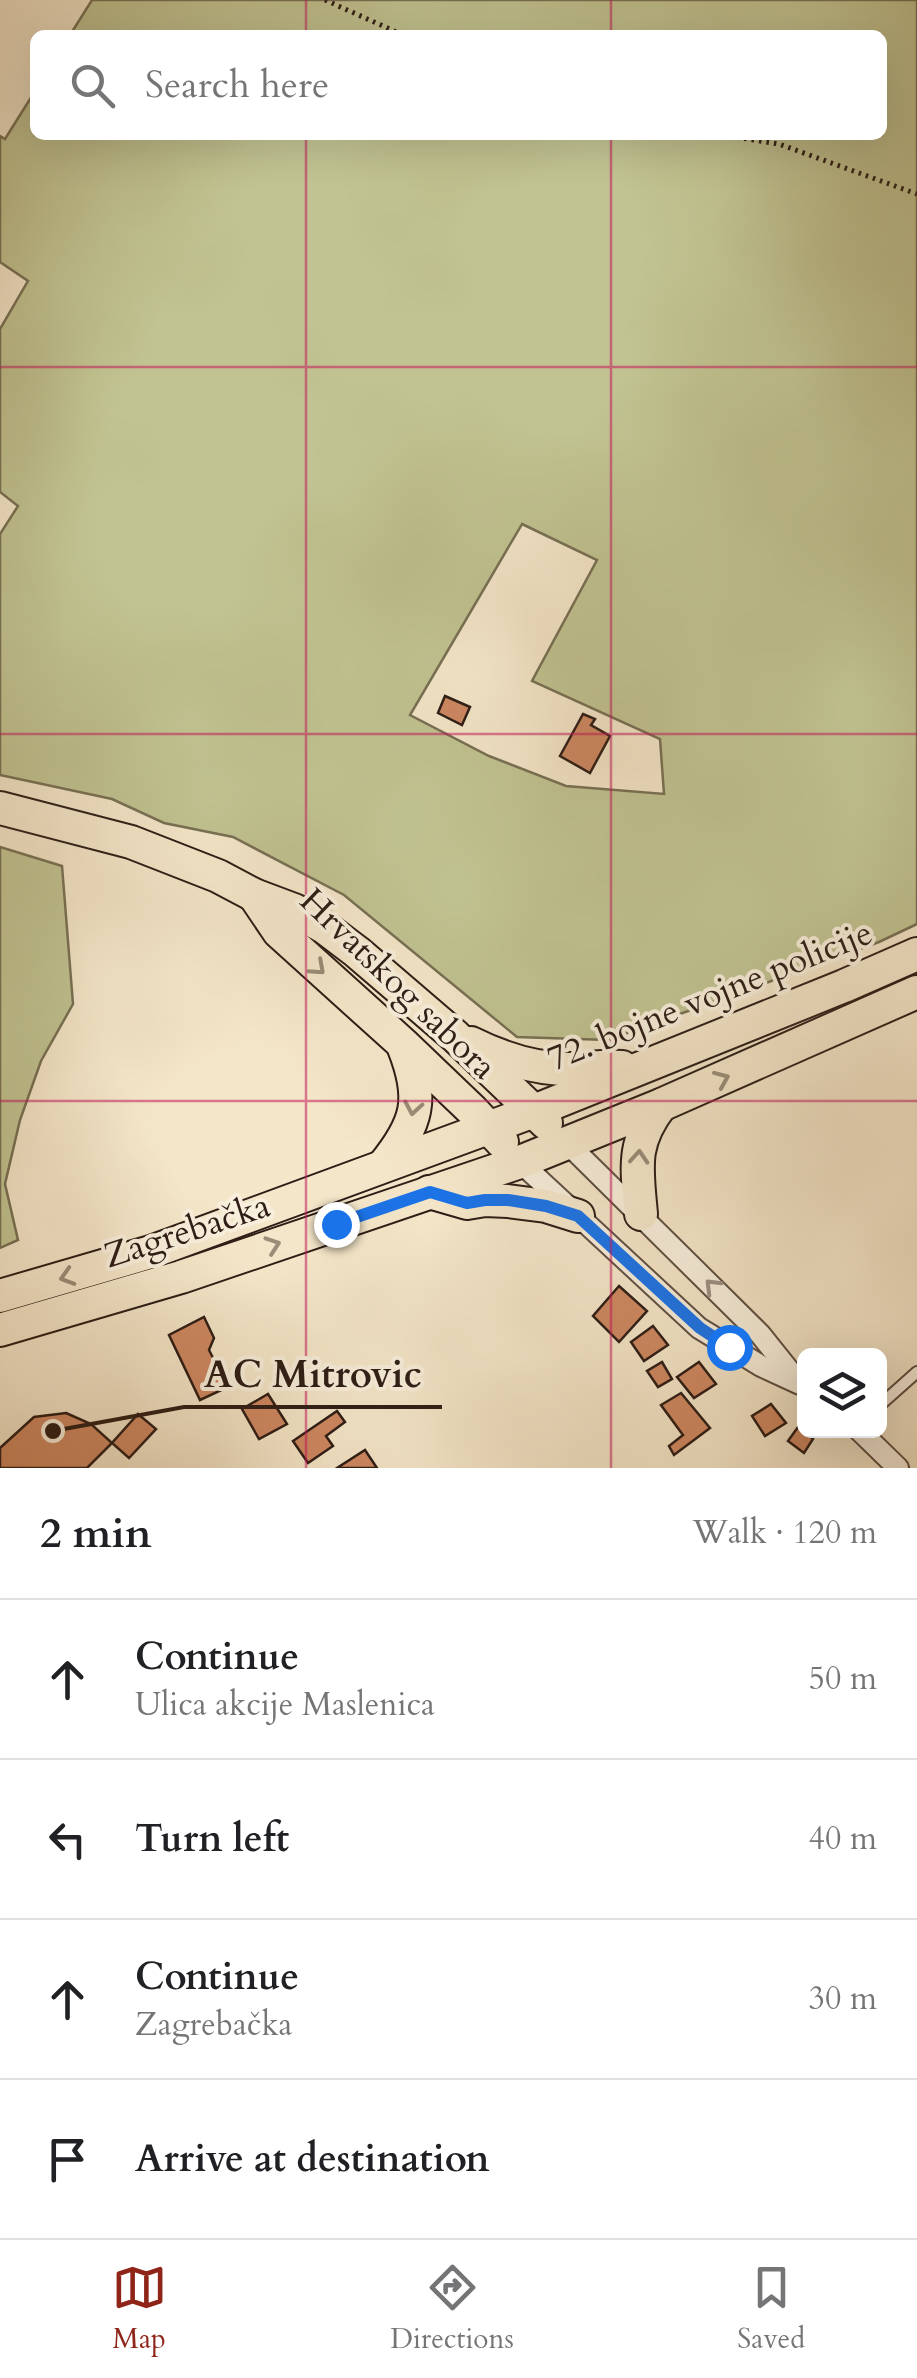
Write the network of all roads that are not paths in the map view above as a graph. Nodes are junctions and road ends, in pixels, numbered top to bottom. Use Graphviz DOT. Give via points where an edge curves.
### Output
graph roads {
  1 [pos="0,808"];
  2 [pos="254,895"];
  3 [pos="917,954"];
  4 [pos="917,992"];
  5 [pos="455,1036"];
  6 [pos="402,1044"];
  7 [pos="642,1069"];
  8 [pos="661,1104"];
  9 [pos="534,1111"];
  10 [pos="488,1128"];
  11 [pos="567,1143"];
  12 [pos="520,1162"];
  13 [pos="384,1165"];
  14 [pos="430,1192"];
  15 [pos="641,1214"];
  16 [pos="578,1216"];
  17 [pos="0,1296"];
  18 [pos="0,1330"];
  19 [pos="917,1372"];
  20 [pos="797,1380"];
  21 [pos="797,1384"];
  22 [pos="887,1399"];
  23 [pos="867,1438"];
  24 [pos="898,1468"];
  1 -- 2 [label="main road, Hrvatskog sabora" via="131,842"];
  2 -- 5 [label="main road, Hrvatskog sabora" via="324,927"];
  2 -- 6 [label="main road, Hrvatskog sabora, one-way" via="279,932"];
  3 -- 7 [label="main road, 72. bojne vojne policije"];
  8 -- 4 [label="main road, one-way"];
  5 -- 7 [label="main road" via="544,1068"];
  5 -- 9 [label="main road, Hrvatskog sabora"];
  6 -- 10 [label="main road, Hrvatskog sabora"];
  6 -- 13 [label="main road, one-way" via="414,1072 414,1116"];
  7 -- 9 [label="main road, 72. bojne vojne policije"];
  8 -- 11 [label="main road"];
  15 -- 8 [label="main road, one-way" via="640,1140"];
  9 -- 10 [label="main road, Zagrebačka"];
  9 -- 11 [label="main road, Hrvatskog sabora"];
  10 -- 12 [label="main road, Hrvatskog sabora"];
  10 -- 13 [label="main road, Zagrebačka"];
  11 -- 12 [label="main road, Zagrebačka"];
  11 -- 15 [label="street"];
  12 -- 14 [label="main road, Zagrebačka"];
  12 -- 16 [label="street"];
  13 -- 17 [label="main road, Zagrebačka, one-way" via="154,1251"];
  14 -- 16 [label="main road"];
  18 -- 14 [label="main road, Zagrebačka, one-way"];
  20 -- 15 [label="street, one-way"];
  16 -- 21 [label="street" via="700,1328"];
  19 -- 22 [label="lane"];
  23 -- 24 [label="street"];
}
